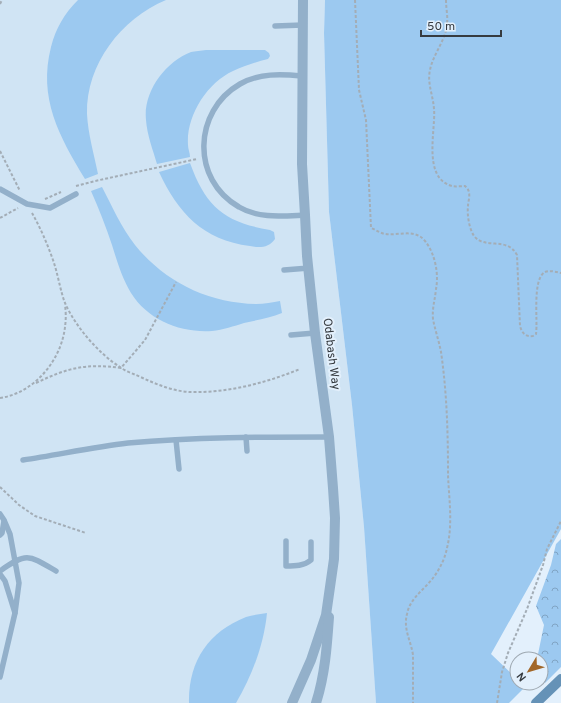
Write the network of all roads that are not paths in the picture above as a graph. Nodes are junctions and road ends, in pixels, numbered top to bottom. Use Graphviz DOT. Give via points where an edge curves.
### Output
graph roads {
  1 [pos="303,0"];
  2 [pos="303,25"];
  3 [pos="275,26"];
  4 [pos="302,76"];
  5 [pos="0,189"];
  6 [pos="76,194"];
  7 [pos="305,215"];
  8 [pos="309,268"];
  9 [pos="284,270"];
  10 [pos="315,333"];
  11 [pos="291,335"];
  12 [pos="246,437"];
  13 [pos="329,437"];
  14 [pos="176,440"];
  15 [pos="247,451"];
  16 [pos="23,460"];
  17 [pos="179,469"];
  18 [pos="0,514"];
  19 [pos="4,520"];
  20 [pos="0,536"];
  21 [pos="286,541"];
  22 [pos="311,542"];
  23 [pos="334,559"];
  24 [pos="14,561"];
  25 [pos="56,571"];
  26 [pos="0,573"];
  27 [pos="15,612"];
  28 [pos="0,677"];
  29 [pos="561,679"];
  30 [pos="292,703"];
  31 [pos="316,703"];
  32 [pos="536,703"];
  1 -- 2 [label="street, Odabash Way"];
  2 -- 3 [label="lane"];
  2 -- 4 [label="street, Odabash Way"];
  4 -- 7 [label="street, Odabash Way"];
  4 -- 7 [label="lane" via="272,74 241,83 228,91 210,114 203,148 205,164 212,181 225,198 239,208 255,214 273,216"];
  5 -- 6 [label="lane" via="27,204 50,208"];
  7 -- 8 [label="street, Odabash Way"];
  8 -- 9 [label="lane"];
  8 -- 10 [label="street, Odabash Way"];
  10 -- 11 [label="lane"];
  10 -- 13 [label="street, Odabash Way"];
  12 -- 13 [label="lane"];
  12 -- 14 [label="lane"];
  12 -- 15 [label="lane"];
  13 -- 23 [label="street, Odabash Way" via="335,518"];
  14 -- 16 [label="lane" via="126,444"];
  14 -- 17 [label="lane"];
  18 -- 19 [label="lane"];
  19 -- 20 [label="lane"];
  19 -- 24 [label="lane" via="10,534"];
  21 -- 22 [label="lane" via="286,566 300,566 311,560"];
  23 -- 30 [label="street, Odabash Way" via="326,615 311,660"];
  23 -- 31 [label="street" via="326,662"];
  24 -- 25 [label="lane" via="26,557 36,559"];
  24 -- 26 [label="lane"];
  24 -- 27 [label="lane" via="18,583"];
  26 -- 27 [label="lane"];
  27 -- 28 [label="lane"];
  29 -- 32 [label="main road"];
}
